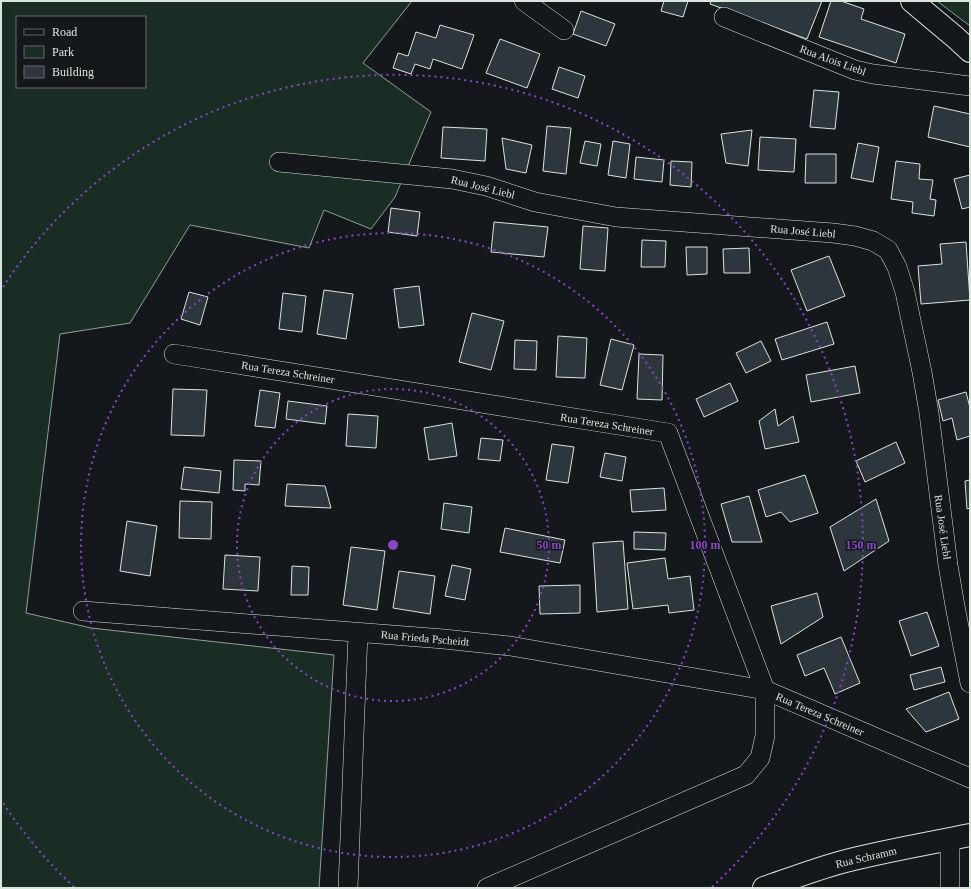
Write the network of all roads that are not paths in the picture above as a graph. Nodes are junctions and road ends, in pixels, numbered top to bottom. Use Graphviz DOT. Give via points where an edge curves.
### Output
graph roads {
  1 [pos="524,1"];
  2 [pos="912,1"];
  3 [pos="724,17"];
  4 [pos="564,30"];
  5 [pos="970,51"];
  6 [pos="970,86"];
  7 [pos="279,162"];
  8 [pos="174,354"];
  9 [pos="83,611"];
  10 [pos="358,633"];
  11 [pos="970,683"];
  12 [pos="765,690"];
  13 [pos="970,778"];
  14 [pos="960,837"];
  15 [pos="348,888"];
  16 [pos="487,888"];
  17 [pos="764,888"];
  18 [pos="950,888"];
  1 -- 4 [label="street"];
  2 -- 5 [label="street"];
  3 -- 6 [label="street, Rua Alois Liebl" via="855,70"];
  7 -- 11 [label="street, Rua José Liebl" via="452,178 535,202 616,216 848,235 873,241 888,250 905,292 922,372 948,565"];
  8 -- 12 [label="street, Rua Tereza Schreiner" via="668,433"];
  9 -- 10 [label="street, Rua Frieda Pscheidt"];
  10 -- 12 [label="street, Rua Frieda Pscheidt" via="510,646"];
  10 -- 15 [label="street"];
  12 -- 13 [label="street, Rua Tereza Schreiner"];
  12 -- 16 [label="street" via="765,736 760,758 746,775"];
  14 -- 17 [label="street, Rua Schramm" via="841,862"];
  14 -- 18 [label="street"];
}
